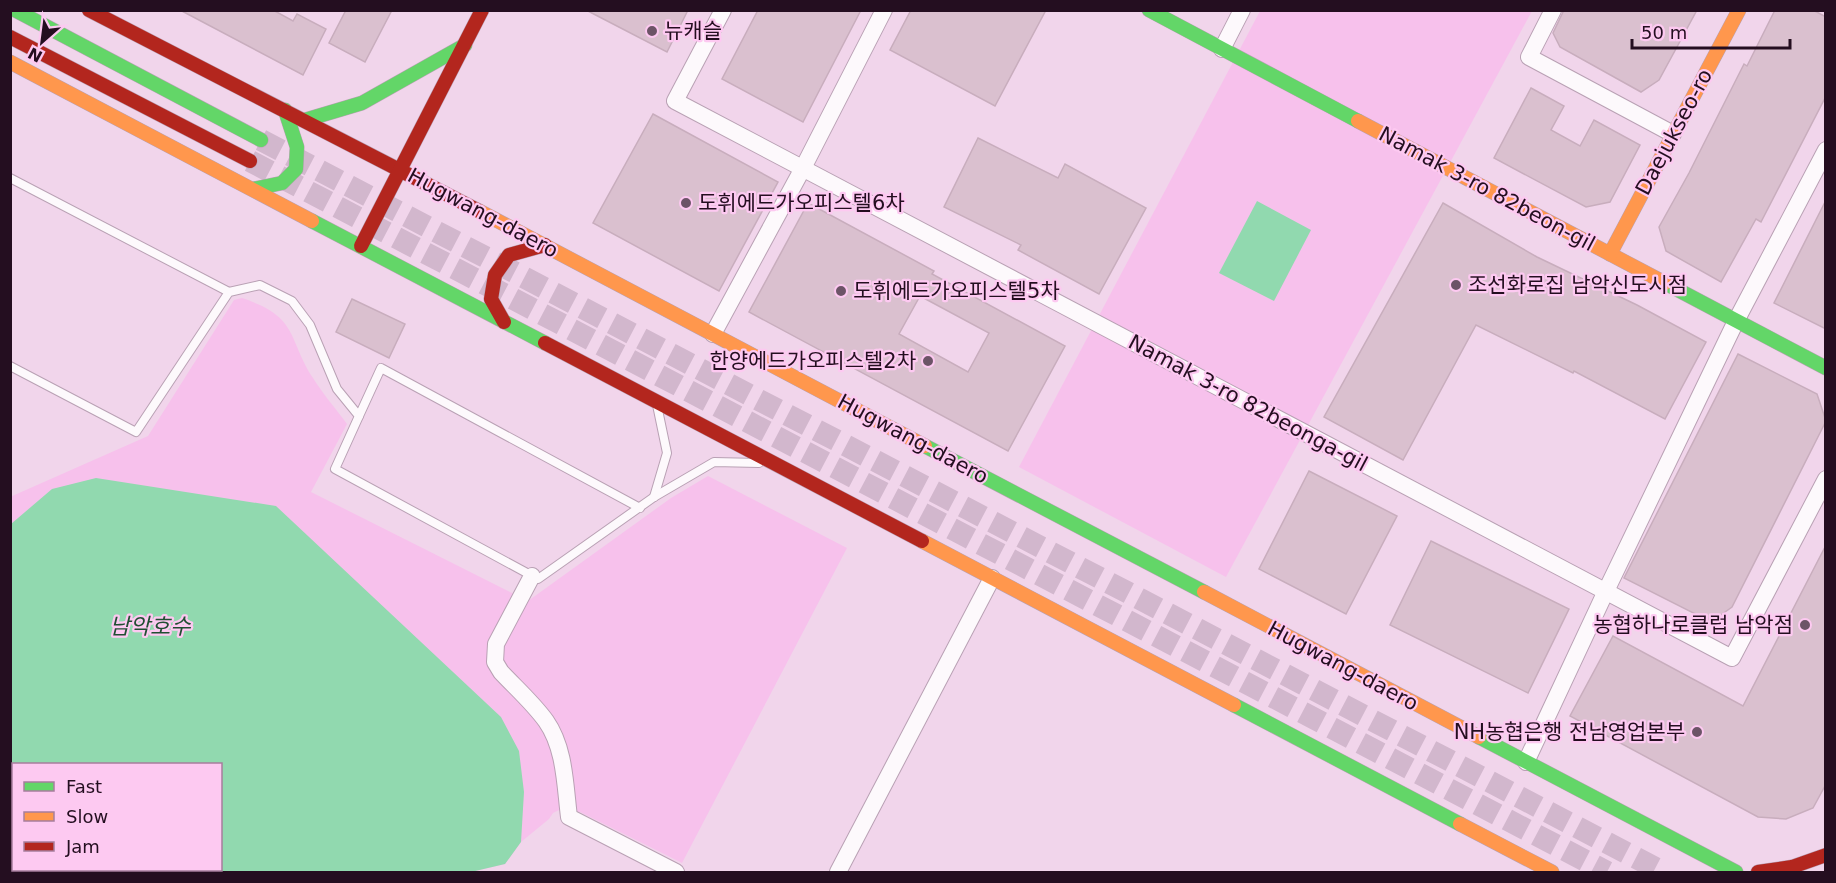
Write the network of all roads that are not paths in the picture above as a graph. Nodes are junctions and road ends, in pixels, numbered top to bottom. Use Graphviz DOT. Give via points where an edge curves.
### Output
graph roads {
  1 [pos="15,10"];
  2 [pos="89,10"];
  3 [pos="482,10"];
  4 [pos="723,10"];
  5 [pos="884,10"];
  6 [pos="1149,10"];
  7 [pos="1242,10"];
  8 [pos="1553,10"];
  9 [pos="1739,10"];
  10 [pos="10,37"];
  11 [pos="465,45"];
  12 [pos="1222,49"];
  13 [pos="10,62"];
  14 [pos="285,110"];
  15 [pos="305,120"];
  16 [pos="1673,134"];
  17 [pos="261,140"];
  18 [pos="1826,150"];
  19 [pos="250,161"];
  20 [pos="803,168"];
  21 [pos="401,170"];
  22 [pos="10,178"];
  23 [pos="253,189"];
  24 [pos="544,245"];
  25 [pos="361,246"];
  26 [pos="1610,254"];
  27 [pos="229,292"];
  28 [pos="1736,321"];
  29 [pos="504,322"];
  30 [pos="713,334"];
  31 [pos="10,366"];
  32 [pos="1826,368"];
  33 [pos="656,401"];
  34 [pos="359,416"];
  35 [pos="774,463"];
  36 [pos="1826,479"];
  37 [pos="654,497"];
  38 [pos="640,508"];
  39 [pos="532,576"];
  40 [pos="992,578"];
  41 [pos="1606,591"];
  42 [pos="1526,762"];
  43 [pos="1826,855"];
  44 [pos="676,873"];
  45 [pos="838,873"];
  46 [pos="1552,873"];
  47 [pos="1736,873"];
  48 [pos="1758,873"];
  1 -- 17 [label="street"];
  2 -- 14 [label="street, Hugwang-daero"];
  3 -- 11 [label="street"];
  4 -- 20 [label="street, Namak 3-ro 82beonga-gil" via="675,101"];
  5 -- 20 [label="street"];
  6 -- 12 [label="street, Namak 3-ro 82beon-gil"];
  7 -- 12 [label="street"];
  8 -- 16 [label="street" via="1529,57"];
  9 -- 16 [label="street, Daejukseo-ro"];
  10 -- 19 [label="street"];
  11 -- 15 [label="street" via="362,103"];
  11 -- 21 [label="street"];
  12 -- 26 [label="street, Namak 3-ro 82beon-gil"];
  13 -- 23 [label="street"];
  14 -- 15 [label="street, Hugwang-daero"];
  14 -- 23 [label="street" via="297,147 296,169 282,183"];
  15 -- 21 [label="street, Hugwang-daero"];
  16 -- 26 [label="street, Daejukseo-ro"];
  18 -- 28 [label="street"];
  20 -- 30 [label="street"];
  20 -- 41 [label="street, Namak 3-ro 82beonga-gil"];
  21 -- 24 [label="street, Hugwang-daero"];
  21 -- 25 [label="street"];
  22 -- 27 [label="lane"];
  23 -- 25 [label="street"];
  24 -- 29 [label="street" via="509,255 495,275 492,299"];
  24 -- 30 [label="street, Hugwang-daero"];
  25 -- 29 [label="street"];
  26 -- 28 [label="street, Namak 3-ro 82beon-gil"];
  27 -- 31 [label="lane" via="136,432"];
  27 -- 34 [label="lane" via="260,285 292,301 310,325 337,389"];
  28 -- 32 [label="street, Namak 3-ro 82beon-gil"];
  28 -- 41 [label="street"];
  29 -- 33 [label="street"];
  30 -- 42 [label="street, Hugwang-daero"];
  33 -- 35 [label="street"];
  33 -- 37 [label="lane" via="667,453"];
  34 -- 38 [label="lane" via="381,368"];
  34 -- 39 [label="lane" via="335,469"];
  35 -- 37 [label="lane" via="714,462"];
  35 -- 40 [label="street"];
  36 -- 41 [label="street, Namak 3-ro 82beonga-gil" via="1732,658"];
  37 -- 38 [label="lane"];
  38 -- 39 [label="lane" via="538,579"];
  39 -- 44 [label="street" via="496,644 495,662 554,736 561,757 569,817"];
  40 -- 45 [label="street"];
  40 -- 46 [label="street"];
  41 -- 42 [label="street"];
  42 -- 47 [label="street, Hugwang-daero"];
  43 -- 48 [label="street" via="1808,863"];
}
